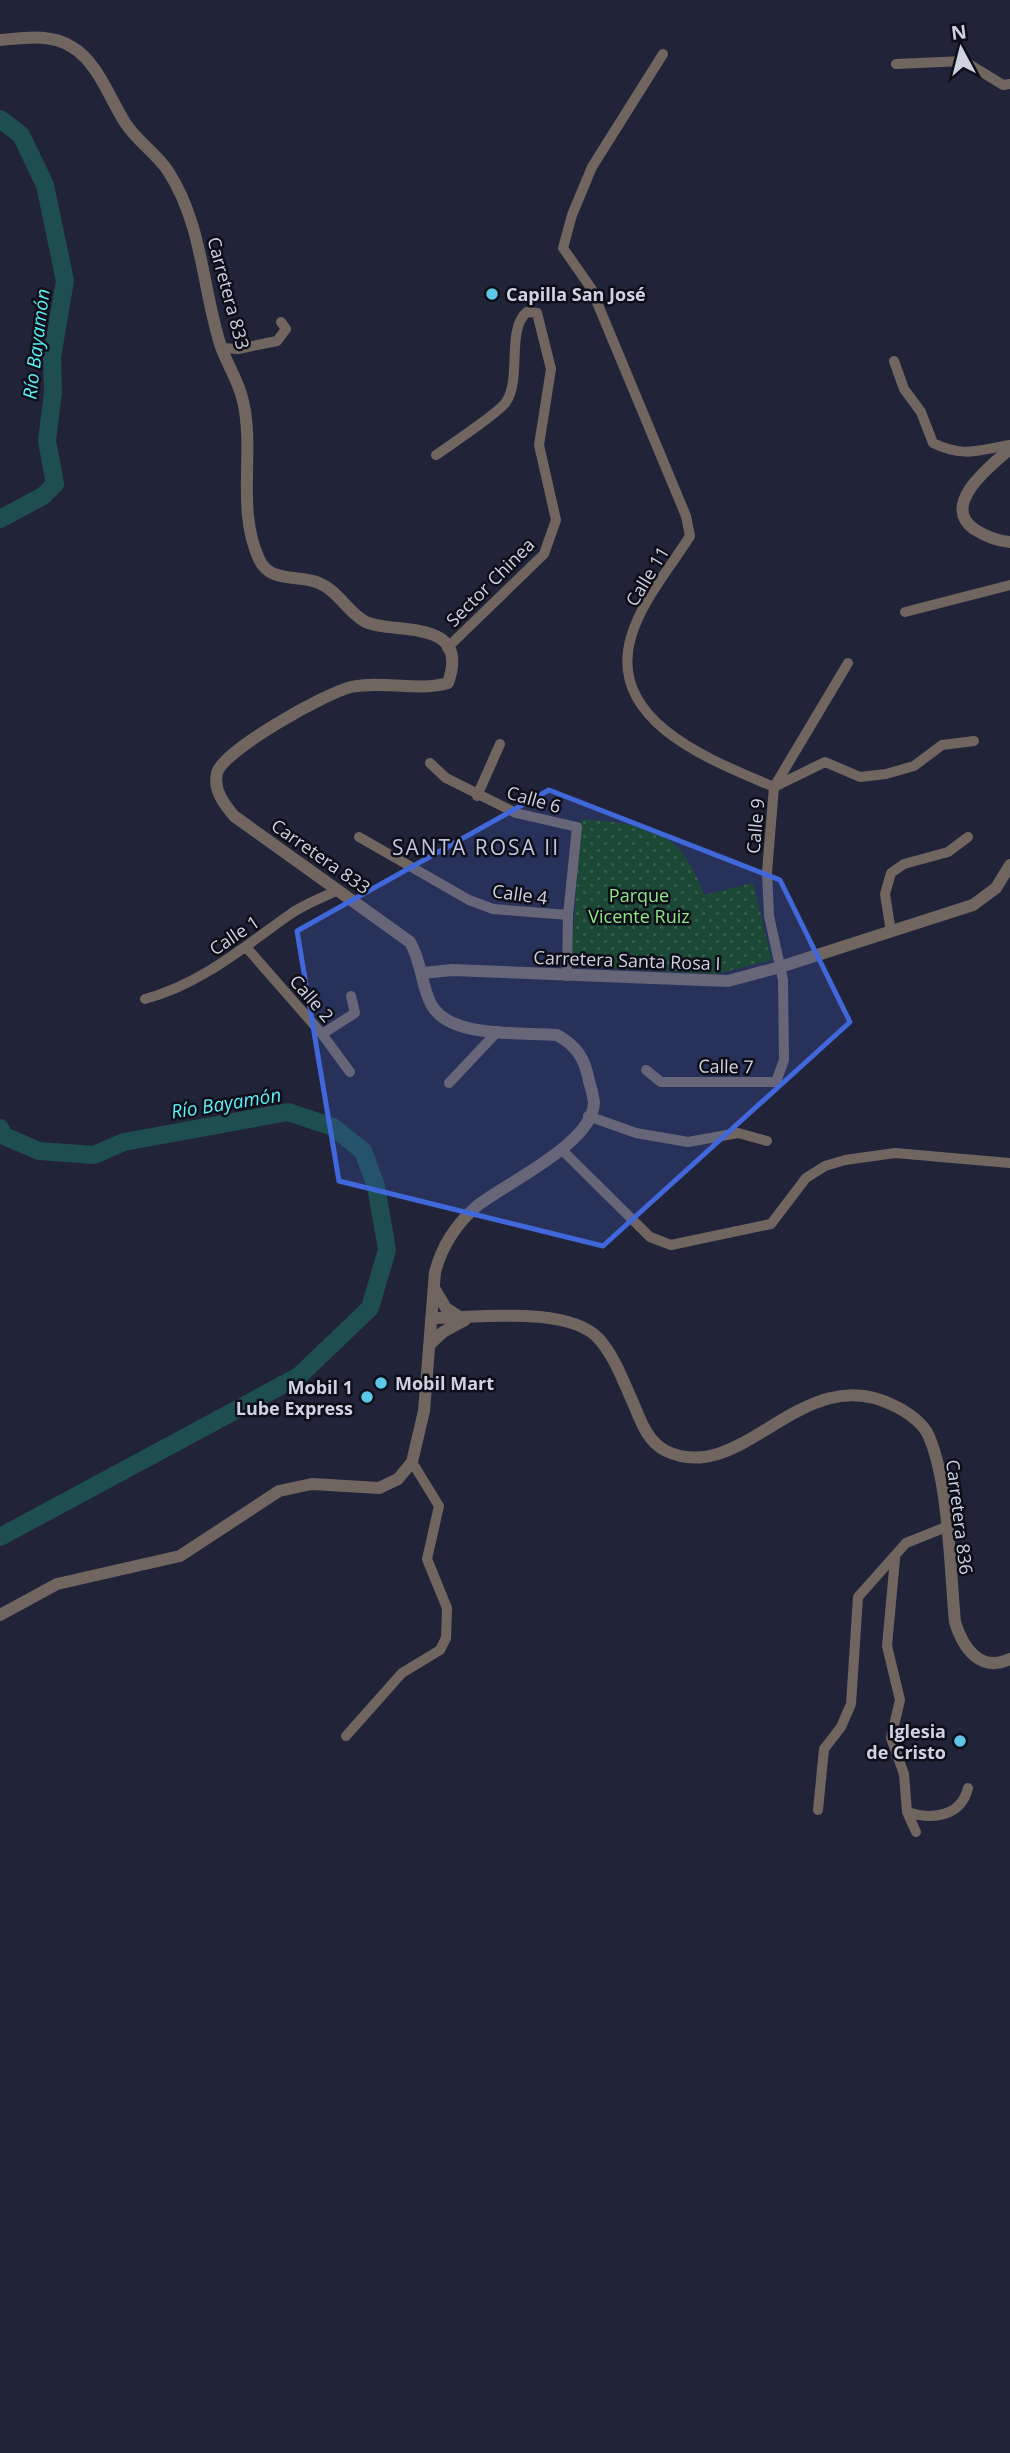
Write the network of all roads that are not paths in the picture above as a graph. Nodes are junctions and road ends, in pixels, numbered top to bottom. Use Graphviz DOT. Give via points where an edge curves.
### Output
graph roads {
  1 [pos="0,40"];
  2 [pos="663,54"];
  3 [pos="896,64"];
  4 [pos="1010,84"];
  5 [pos="281,322"];
  6 [pos="222,348"];
  7 [pos="894,361"];
  8 [pos="1010,447"];
  9 [pos="436,455"];
  10 [pos="1010,542"];
  11 [pos="1010,585"];
  12 [pos="905,612"];
  13 [pos="447,648"];
  14 [pos="848,663"];
  15 [pos="974,741"];
  16 [pos="500,744"];
  17 [pos="430,763"];
  18 [pos="774,787"];
  19 [pos="477,796"];
  20 [pos="359,837"];
  21 [pos="968,837"];
  22 [pos="1010,865"];
  23 [pos="338,890"];
  24 [pos="568,915"];
  25 [pos="891,932"];
  26 [pos="247,948"];
  27 [pos="780,967"];
  28 [pos="423,973"];
  29 [pos="567,975"];
  30 [pos="351,996"];
  31 [pos="145,999"];
  32 [pos="498,1031"];
  33 [pos="322,1034"];
  34 [pos="646,1070"];
  35 [pos="350,1072"];
  36 [pos="449,1083"];
  37 [pos="588,1116"];
  38 [pos="767,1141"];
  39 [pos="562,1150"];
  40 [pos="1010,1163"];
  41 [pos="433,1288"];
  42 [pos="431,1318"];
  43 [pos="466,1318"];
  44 [pos="429,1346"];
  45 [pos="412,1462"];
  46 [pos="946,1527"];
  47 [pos="895,1559"];
  48 [pos="0,1615"];
  49 [pos="1010,1659"];
  50 [pos="346,1736"];
  51 [pos="968,1788"];
  52 [pos="818,1810"];
  53 [pos="907,1812"];
  54 [pos="916,1832"];
  1 -- 6 [label="street, Carretera 833" via="51,39 84,55 127,125 169,172 189,210"];
  2 -- 18 [label="street, Calle 11" via="592,167 564,248 597,302 686,516 690,536 631,637 627,674 643,711 658,725 723,765"];
  3 -- 4 [label="street" via="964,61 1003,85"];
  5 -- 6 [label="street" via="286,329 277,341"];
  6 -- 13 [label="street, Carretera 833" via="243,401 247,507 259,560 274,575 320,583 364,621 424,630"];
  7 -- 8 [label="street" via="933,443 966,453"];
  8 -- 10 [label="street" via="962,501 961,513 967,524 982,534"];
  9 -- 13 [label="street, Sector Chinea" via="507,401 519,321 527,312 537,313 551,369 539,445 556,520 544,554"];
  11 -- 12 [label="street"];
  13 -- 23 [label="street, Carretera 833" via="452,663 448,683 351,687 330,695 234,750 217,772 219,794 234,816"];
  14 -- 18 [label="street, Calle 9"];
  15 -- 18 [label="street" via="942,745 914,766 886,774 860,776 825,762"];
  16 -- 19 [label="street"];
  17 -- 19 [label="street, Calle 6"];
  18 -- 27 [label="street, Calle 9" via="767,873 769,916"];
  19 -- 24 [label="street, Calle 6" via="516,813 577,827"];
  20 -- 24 [label="street, Calle 4" via="494,909"];
  21 -- 25 [label="street" via="948,852 904,864 891,873 885,894"];
  22 -- 25 [label="street, Carretera Santa Rosa I" via="996,888 973,905"];
  23 -- 26 [label="street, Calle 1" via="292,913"];
  23 -- 28 [label="street, Carretera 833" via="410,942"];
  24 -- 29 [label="street, Calle 6"];
  25 -- 27 [label="street, Carretera Santa Rosa I"];
  26 -- 31 [label="street, Calle 1" via="170,993"];
  26 -- 33 [label="street, Calle 2"];
  27 -- 29 [label="street, Carretera Santa Rosa I" via="712,982"];
  27 -- 34 [label="street, Calle 7" via="784,1060 776,1082 661,1082"];
  28 -- 29 [label="street, Carretera Santa Rosa I"];
  28 -- 32 [label="street, Carretera 833" via="430,1003 443,1020 468,1030"];
  30 -- 33 [label="street" via="355,1013"];
  32 -- 36 [label="street"];
  32 -- 37 [label="street, Carretera 833" via="557,1035 570,1042 585,1060 594,1104"];
  33 -- 35 [label="street, Calle 2"];
  37 -- 38 [label="street" via="636,1133 688,1142 738,1133"];
  37 -- 39 [label="street" via="582,1130"];
  39 -- 40 [label="street" via="650,1237 671,1245 771,1224 806,1178 845,1160 895,1153"];
  39 -- 41 [label="street" via="477,1207 459,1225 440,1252"];
  41 -- 42 [label="street"];
  41 -- 43 [label="street" via="446,1308"];
  42 -- 43 [label="street, Carretera 836"];
  42 -- 44 [label="street"];
  43 -- 44 [label="street"];
  43 -- 46 [label="street, Carretera 836" via="553,1317 580,1325 598,1338 613,1359 647,1434 664,1450 686,1458 724,1452 820,1399 848,1394 888,1402 918,1420 930,1437"];
  44 -- 45 [label="street" via="424,1411"];
  45 -- 48 [label="street" via="398,1479 379,1488 312,1484 279,1491 180,1556 57,1584"];
  45 -- 50 [label="street" via="439,1506 427,1559 447,1608 446,1638 440,1650 402,1673"];
  46 -- 47 [label="street" via="906,1543"];
  46 -- 49 [label="street, Carretera 836" via="960,1639 979,1660"];
  47 -- 52 [label="street" via="855,1604 851,1704 824,1749"];
  47 -- 53 [label="street" via="887,1646 900,1700 891,1738 904,1774"];
  51 -- 53 [label="street" via="961,1804 949,1813 923,1817"];
  53 -- 54 [label="street"];
}
